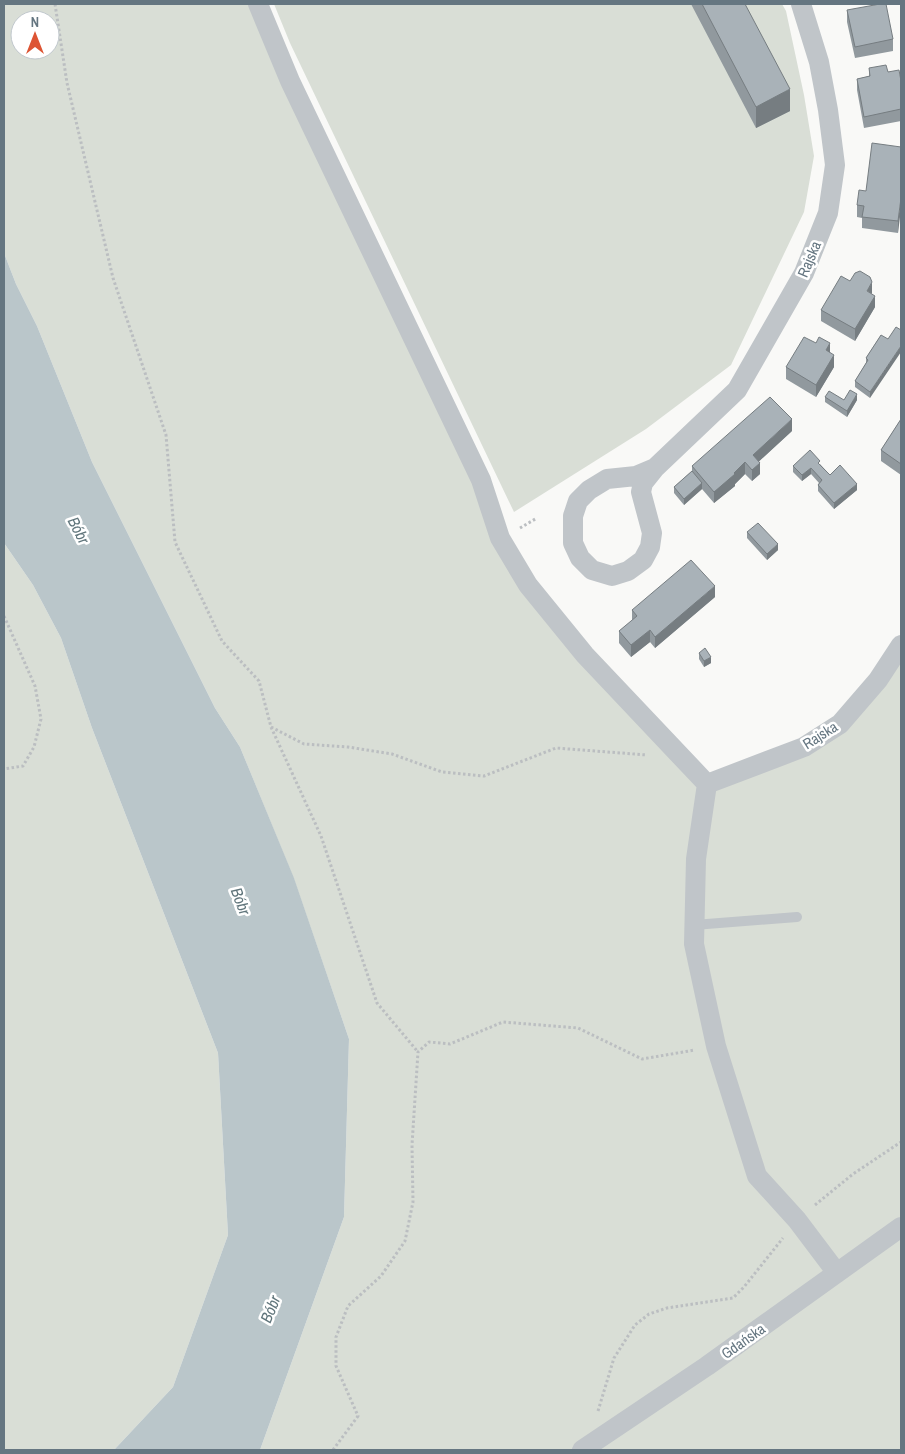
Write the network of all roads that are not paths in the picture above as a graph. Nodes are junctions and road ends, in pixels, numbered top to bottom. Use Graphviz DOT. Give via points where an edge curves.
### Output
graph roads {
  1 [pos="258,4"];
  2 [pos="801,4"];
  3 [pos="655,468"];
  4 [pos="901,645"];
  5 [pos="707,784"];
  6 [pos="797,917"];
  7 [pos="694,924"];
  8 [pos="901,1227"];
  9 [pos="837,1273"];
  10 [pos="586,1447"];
  1 -- 5 [label="street" via="290,80 481,480 500,538 528,585 585,655"];
  2 -- 3 [label="street, Rajska" via="819,62 828,110 835,165 828,212 804,273 737,390"];
  3 -- 3 [label="street, Rajska" via="643,483 641,492 652,533 650,547 643,560 628,571 612,576 592,570 580,558 574,543 573,516 578,501 607,479 636,476"];
  4 -- 5 [label="street, Rajska" via="878,680 840,724 804,746"];
  5 -- 7 [label="street" via="696,860"];
  6 -- 7 [label="lane"];
  7 -- 9 [label="street" via="694,944 716,1046 757,1176 797,1220"];
  8 -- 9 [label="street, Gdańska"];
  9 -- 10 [label="street, Gdańska"];
}
